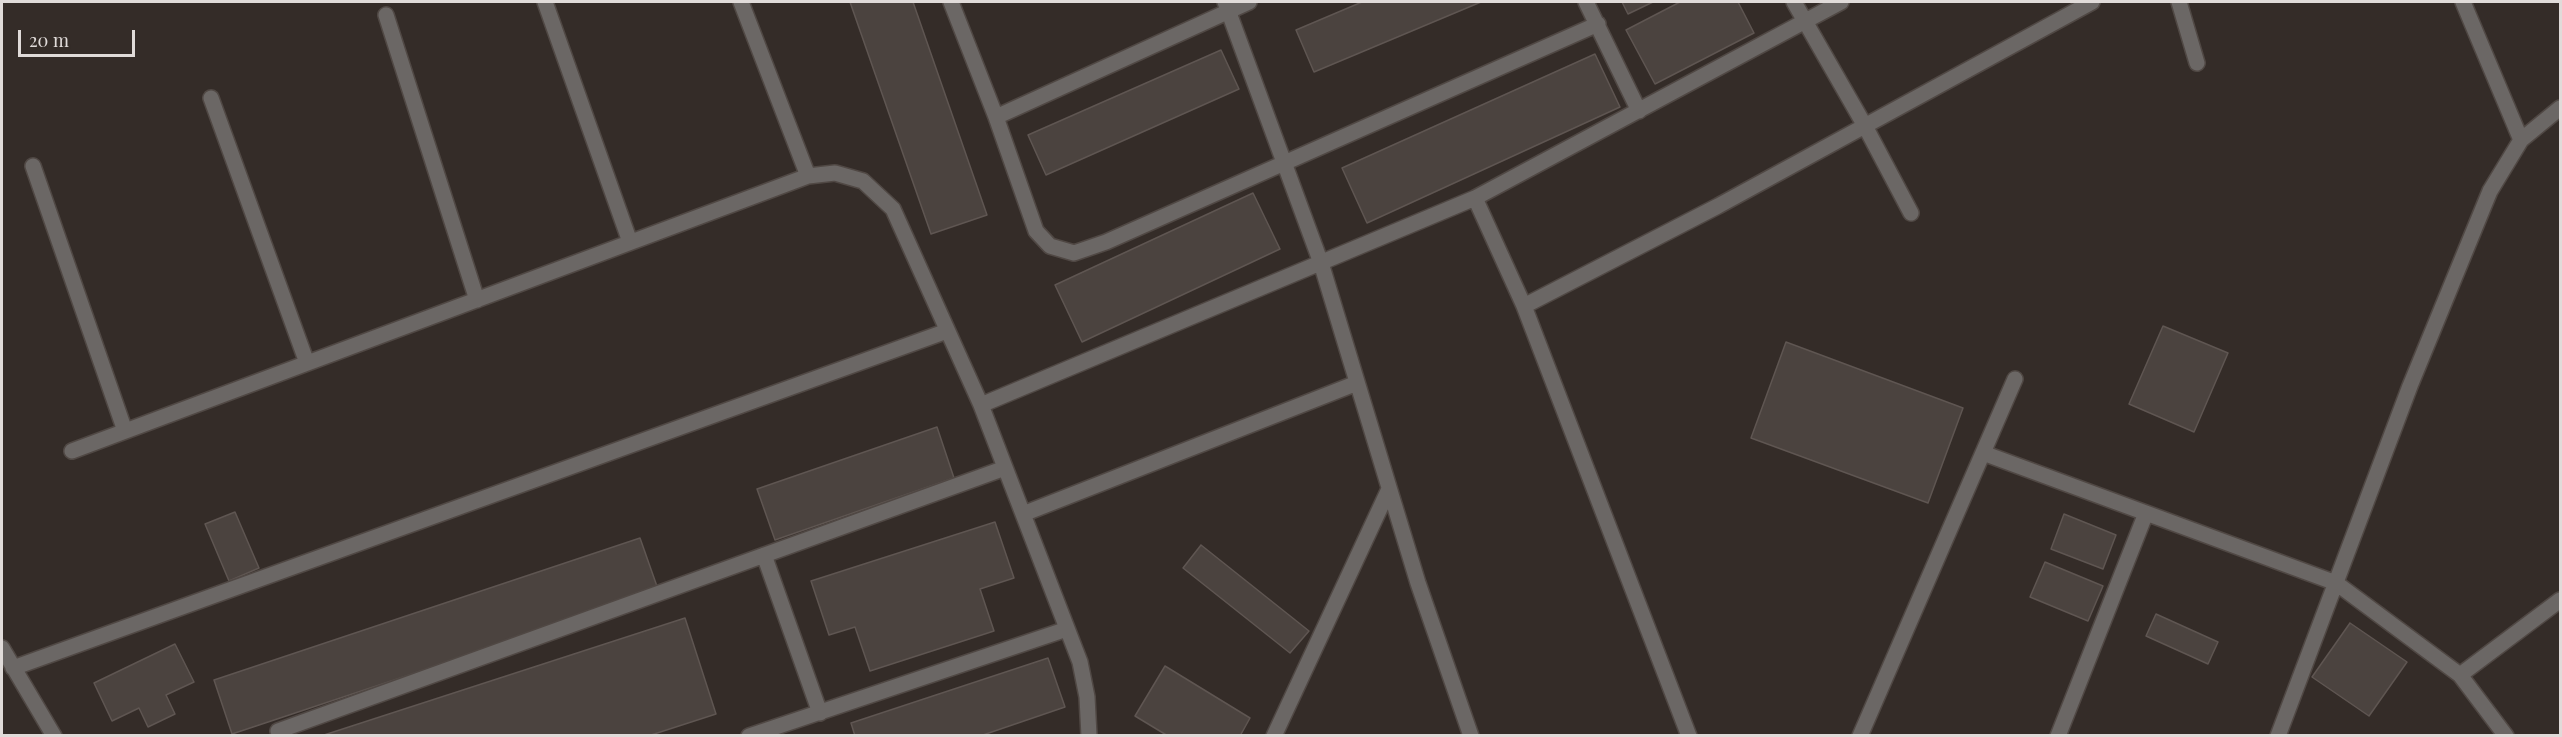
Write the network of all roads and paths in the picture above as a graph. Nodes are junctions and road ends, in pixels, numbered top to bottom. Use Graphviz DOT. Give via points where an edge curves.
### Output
graph roads {
  1 [pos="545,2"];
  2 [pos="741,2"];
  3 [pos="951,2"];
  4 [pos="1249,2"];
  5 [pos="1586,2"];
  6 [pos="1794,2"];
  7 [pos="1841,2"];
  8 [pos="2092,2"];
  9 [pos="2179,2"];
  10 [pos="2463,2"];
  11 [pos="1227,6"];
  12 [pos="386,15"];
  13 [pos="1804,20"];
  14 [pos="1598,24"];
  15 [pos="2197,63"];
  16 [pos="211,98"];
  17 [pos="2560,108"];
  18 [pos="1639,111"];
  19 [pos="996,117"];
  20 [pos="1865,126"];
  21 [pos="2521,140"];
  22 [pos="1285,163"];
  23 [pos="33,166"];
  24 [pos="807,176"];
  25 [pos="1474,198"];
  26 [pos="1911,213"];
  27 [pos="630,242"];
  28 [pos="1321,263"];
  29 [pos="477,300"];
  30 [pos="1524,306"];
  31 [pos="947,331"];
  32 [pos="307,363"];
  33 [pos="2015,379"];
  34 [pos="1357,383"];
  35 [pos="981,405"];
  36 [pos="126,431"];
  37 [pos="72,451"];
  38 [pos="1983,453"];
  39 [pos="1005,468"];
  40 [pos="1389,489"];
  41 [pos="2146,513"];
  42 [pos="1023,514"];
  43 [pos="764,555"];
  44 [pos="2336,583"];
  45 [pos="2560,600"];
  46 [pos="1067,629"];
  47 [pos="2,648"];
  48 [pos="13,668"];
  49 [pos="2460,675"];
  50 [pos="820,713"];
  51 [pos="278,730"];
  52 [pos="54,735"];
  53 [pos="749,735"];
  54 [pos="1089,735"];
  55 [pos="1274,735"];
  56 [pos="1471,735"];
  57 [pos="1689,735"];
  58 [pos="1860,735"];
  59 [pos="2058,735"];
  60 [pos="2277,735"];
  61 [pos="2506,735"];
  1 -- 27 [label="street"];
  2 -- 24 [label="street"];
  3 -- 19 [label="street"];
  4 -- 11 [label="street"];
  5 -- 14 [label="street"];
  6 -- 13 [label="street"];
  7 -- 13 [label="street"];
  8 -- 20 [label="street"];
  9 -- 15 [label="street"];
  10 -- 21 [label="street"];
  11 -- 19 [label="street"];
  11 -- 22 [label="street"];
  12 -- 29 [label="street"];
  13 -- 18 [label="street"];
  13 -- 20 [label="street"];
  14 -- 18 [label="street"];
  14 -- 22 [label="street"];
  16 -- 32 [label="street"];
  17 -- 21 [label="street"];
  18 -- 25 [label="street"];
  19 -- 22 [label="street" via="1036,231 1050,246 1074,253"];
  20 -- 26 [label="street"];
  20 -- 30 [label="street"];
  21 -- 44 [label="street" via="2490,191 2410,386"];
  22 -- 28 [label="street"];
  23 -- 36 [label="street"];
  24 -- 27 [label="street"];
  24 -- 31 [label="street" via="835,173 863,181 893,209"];
  25 -- 28 [label="street"];
  25 -- 30 [label="street"];
  27 -- 29 [label="street"];
  28 -- 34 [label="street"];
  28 -- 35 [label="street"];
  29 -- 32 [label="street"];
  30 -- 57 [label="street"];
  31 -- 35 [label="street"];
  31 -- 48 [label="street"];
  32 -- 36 [label="street"];
  33 -- 38 [label="street"];
  34 -- 40 [label="street"];
  34 -- 42 [label="street"];
  35 -- 39 [label="street"];
  36 -- 37 [label="street"];
  38 -- 41 [label="street"];
  38 -- 58 [label="street"];
  39 -- 42 [label="street"];
  39 -- 43 [label="street"];
  40 -- 55 [label="street"];
  40 -- 56 [label="street"];
  41 -- 44 [label="street"];
  41 -- 59 [label="street"];
  42 -- 46 [label="street"];
  43 -- 50 [label="street"];
  43 -- 51 [label="street"];
  44 -- 49 [label="street"];
  44 -- 60 [label="street"];
  45 -- 49 [label="street"];
  46 -- 50 [label="street"];
  46 -- 54 [label="street" via="1080,662"];
  47 -- 48 [label="street"];
  48 -- 52 [label="street"];
  49 -- 61 [label="street"];
  50 -- 53 [label="street"];
}
